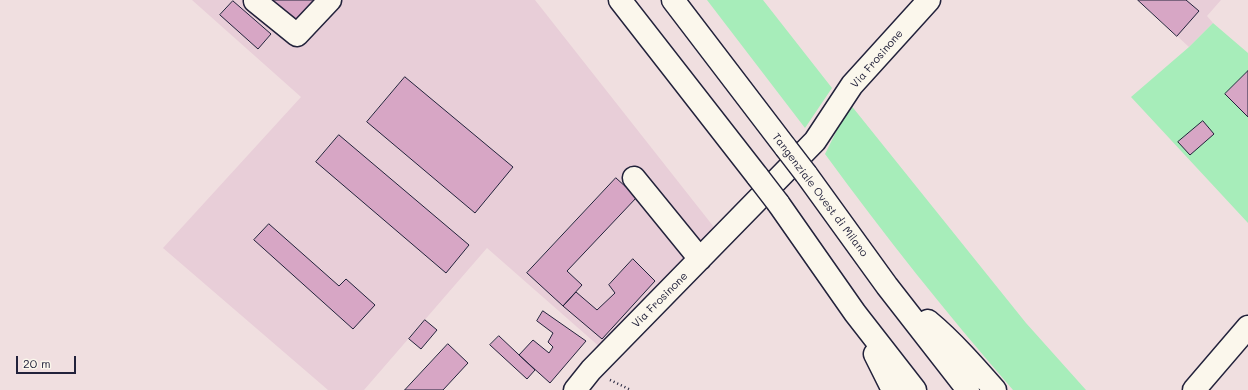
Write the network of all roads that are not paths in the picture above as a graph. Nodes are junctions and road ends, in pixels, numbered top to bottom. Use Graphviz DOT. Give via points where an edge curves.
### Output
graph roads {
  1 [pos="330,0"];
  2 [pos="620,0"];
  3 [pos="673,0"];
  4 [pos="929,0"];
  5 [pos="255,1"];
  6 [pos="634,178"];
  7 [pos="700,258"];
  8 [pos="887,286"];
  9 [pos="856,313"];
  10 [pos="1248,327"];
  11 [pos="575,390"];
  12 [pos="893,390"];
  13 [pos="915,390"];
  14 [pos="968,390"];
  15 [pos="995,390"];
  16 [pos="1194,390"];
  1 -- 5 [label="main road" via="297,35"];
  2 -- 9 [label="main road, bridge" via="778,203"];
  3 -- 8 [label="main road, Tangenziale Ovest di Milano, bridge" via="806,174"];
  4 -- 7 [label="main road, Via Frosinone" via="852,86 815,141"];
  6 -- 7 [label="main road"];
  7 -- 11 [label="main road, Via Frosinone" via="591,370"];
  8 -- 14 [label="main road, Tangenziale Ovest di Milano"];
  8 -- 15 [label="main road" via="938,329"];
  9 -- 12 [label="main road"];
  9 -- 13 [label="main road"];
  10 -- 16 [label="main road"];
}
